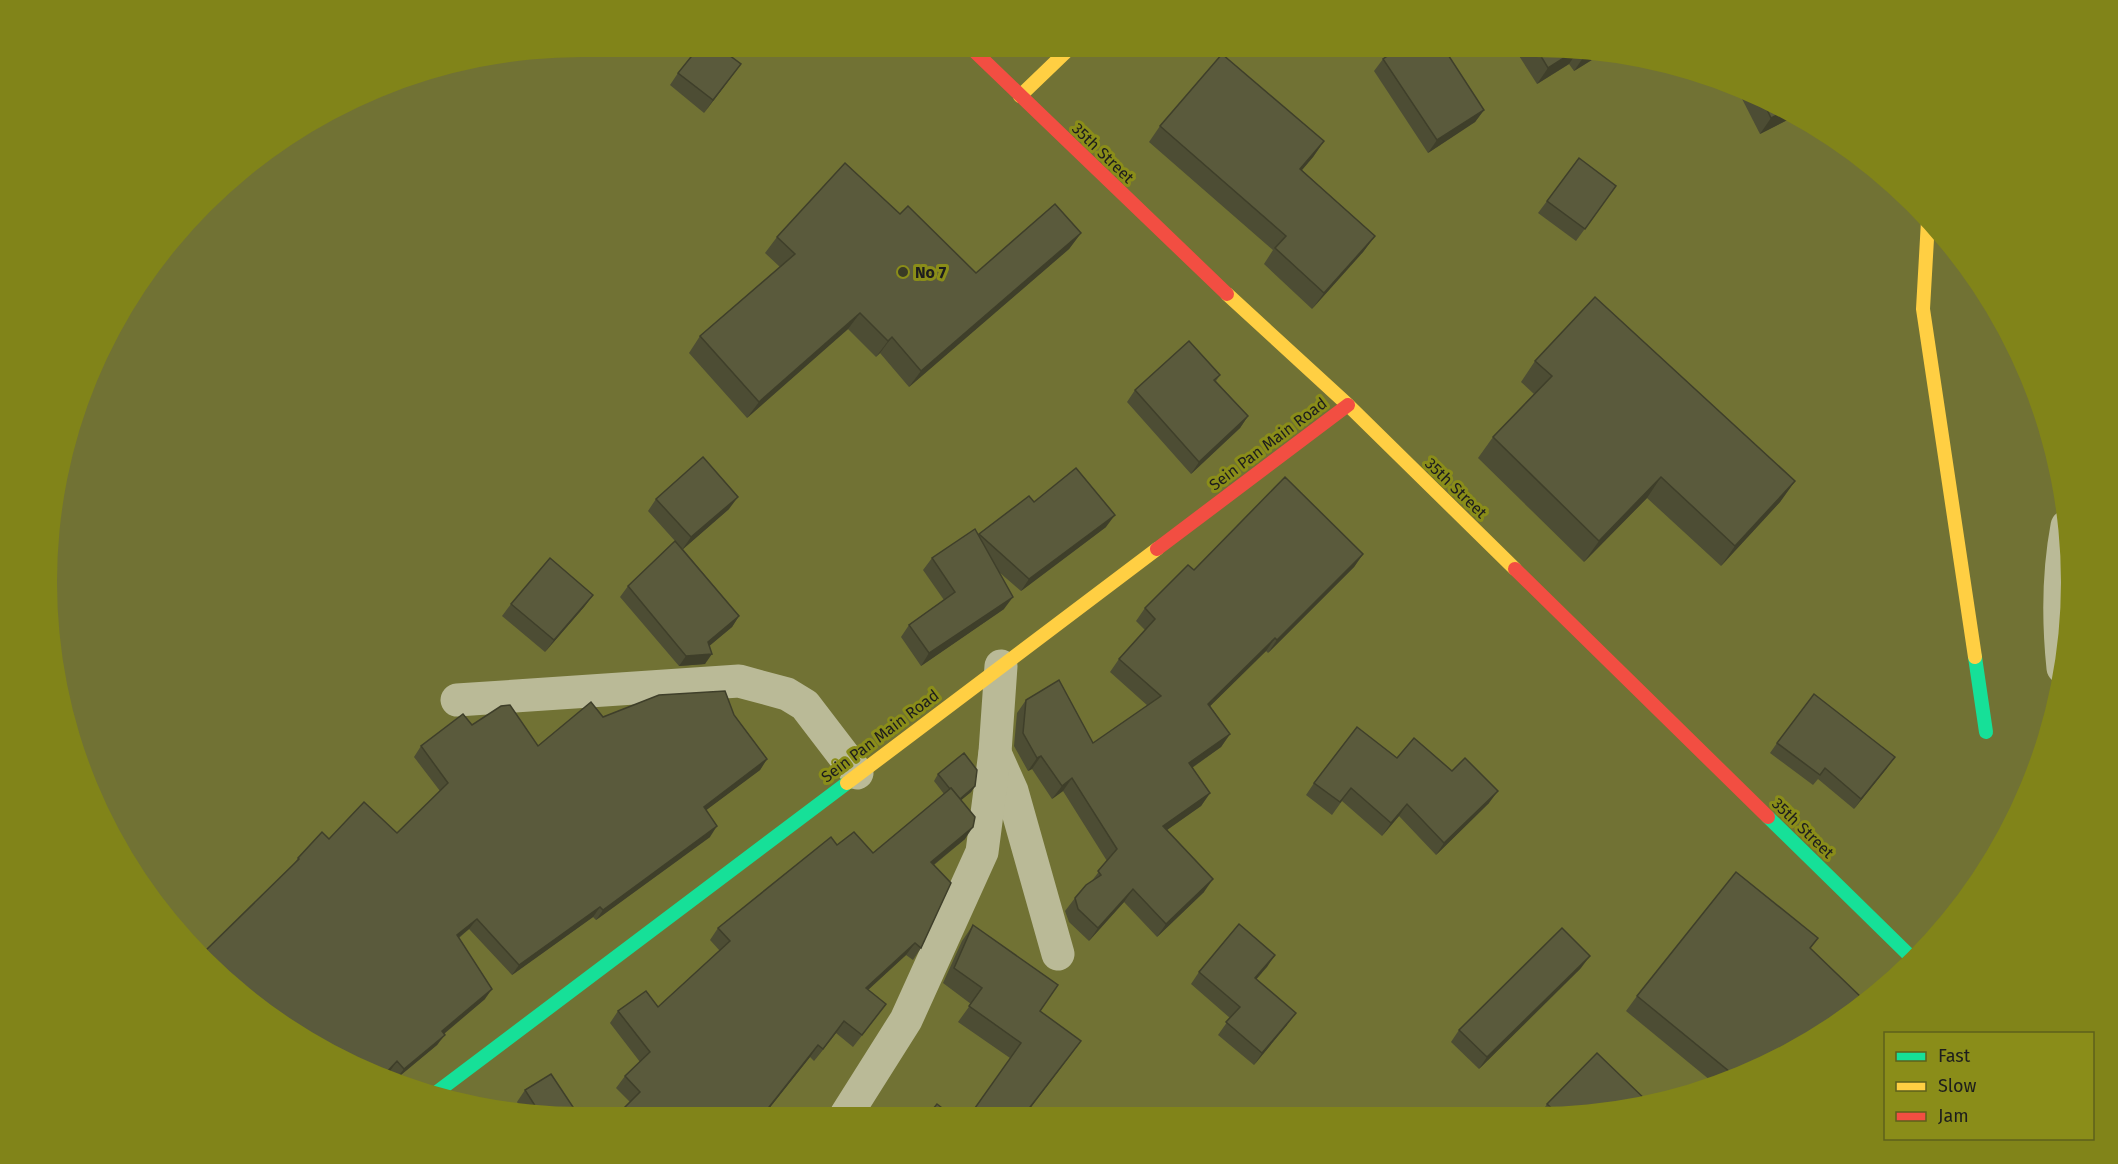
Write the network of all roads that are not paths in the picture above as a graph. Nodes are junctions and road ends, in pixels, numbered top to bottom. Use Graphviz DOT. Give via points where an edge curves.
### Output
graph roads {
  1 [pos="980,57"];
  2 [pos="1061,57"];
  3 [pos="1020,96"];
  4 [pos="1927,232"];
  5 [pos="1348,405"];
  6 [pos="2061,567"];
  7 [pos="2059,630"];
  8 [pos="1001,666"];
  9 [pos="457,700"];
  10 [pos="1986,732"];
  11 [pos="995,752"];
  12 [pos="857,773"];
  13 [pos="1907,953"];
  14 [pos="1058,954"];
  15 [pos="442,1088"];
  16 [pos="851,1107"];
  1 -- 3 [label="street, 35th Street"];
  2 -- 3 [label="street"];
  3 -- 5 [label="street, 35th Street" via="1192,263"];
  4 -- 10 [label="street" via="1923,309"];
  5 -- 8 [label="street, Sein Pan Main Road"];
  5 -- 13 [label="street, 35th Street"];
  6 -- 7 [label="street"];
  8 -- 11 [label="street"];
  8 -- 12 [label="street, Sein Pan Main Road"];
  9 -- 12 [label="street" via="739,681 788,694 806,705"];
  11 -- 14 [label="street" via="1012,791"];
  11 -- 16 [label="street" via="982,852 906,1020"];
  12 -- 15 [label="street, Sein Pan Main Road"];
}
